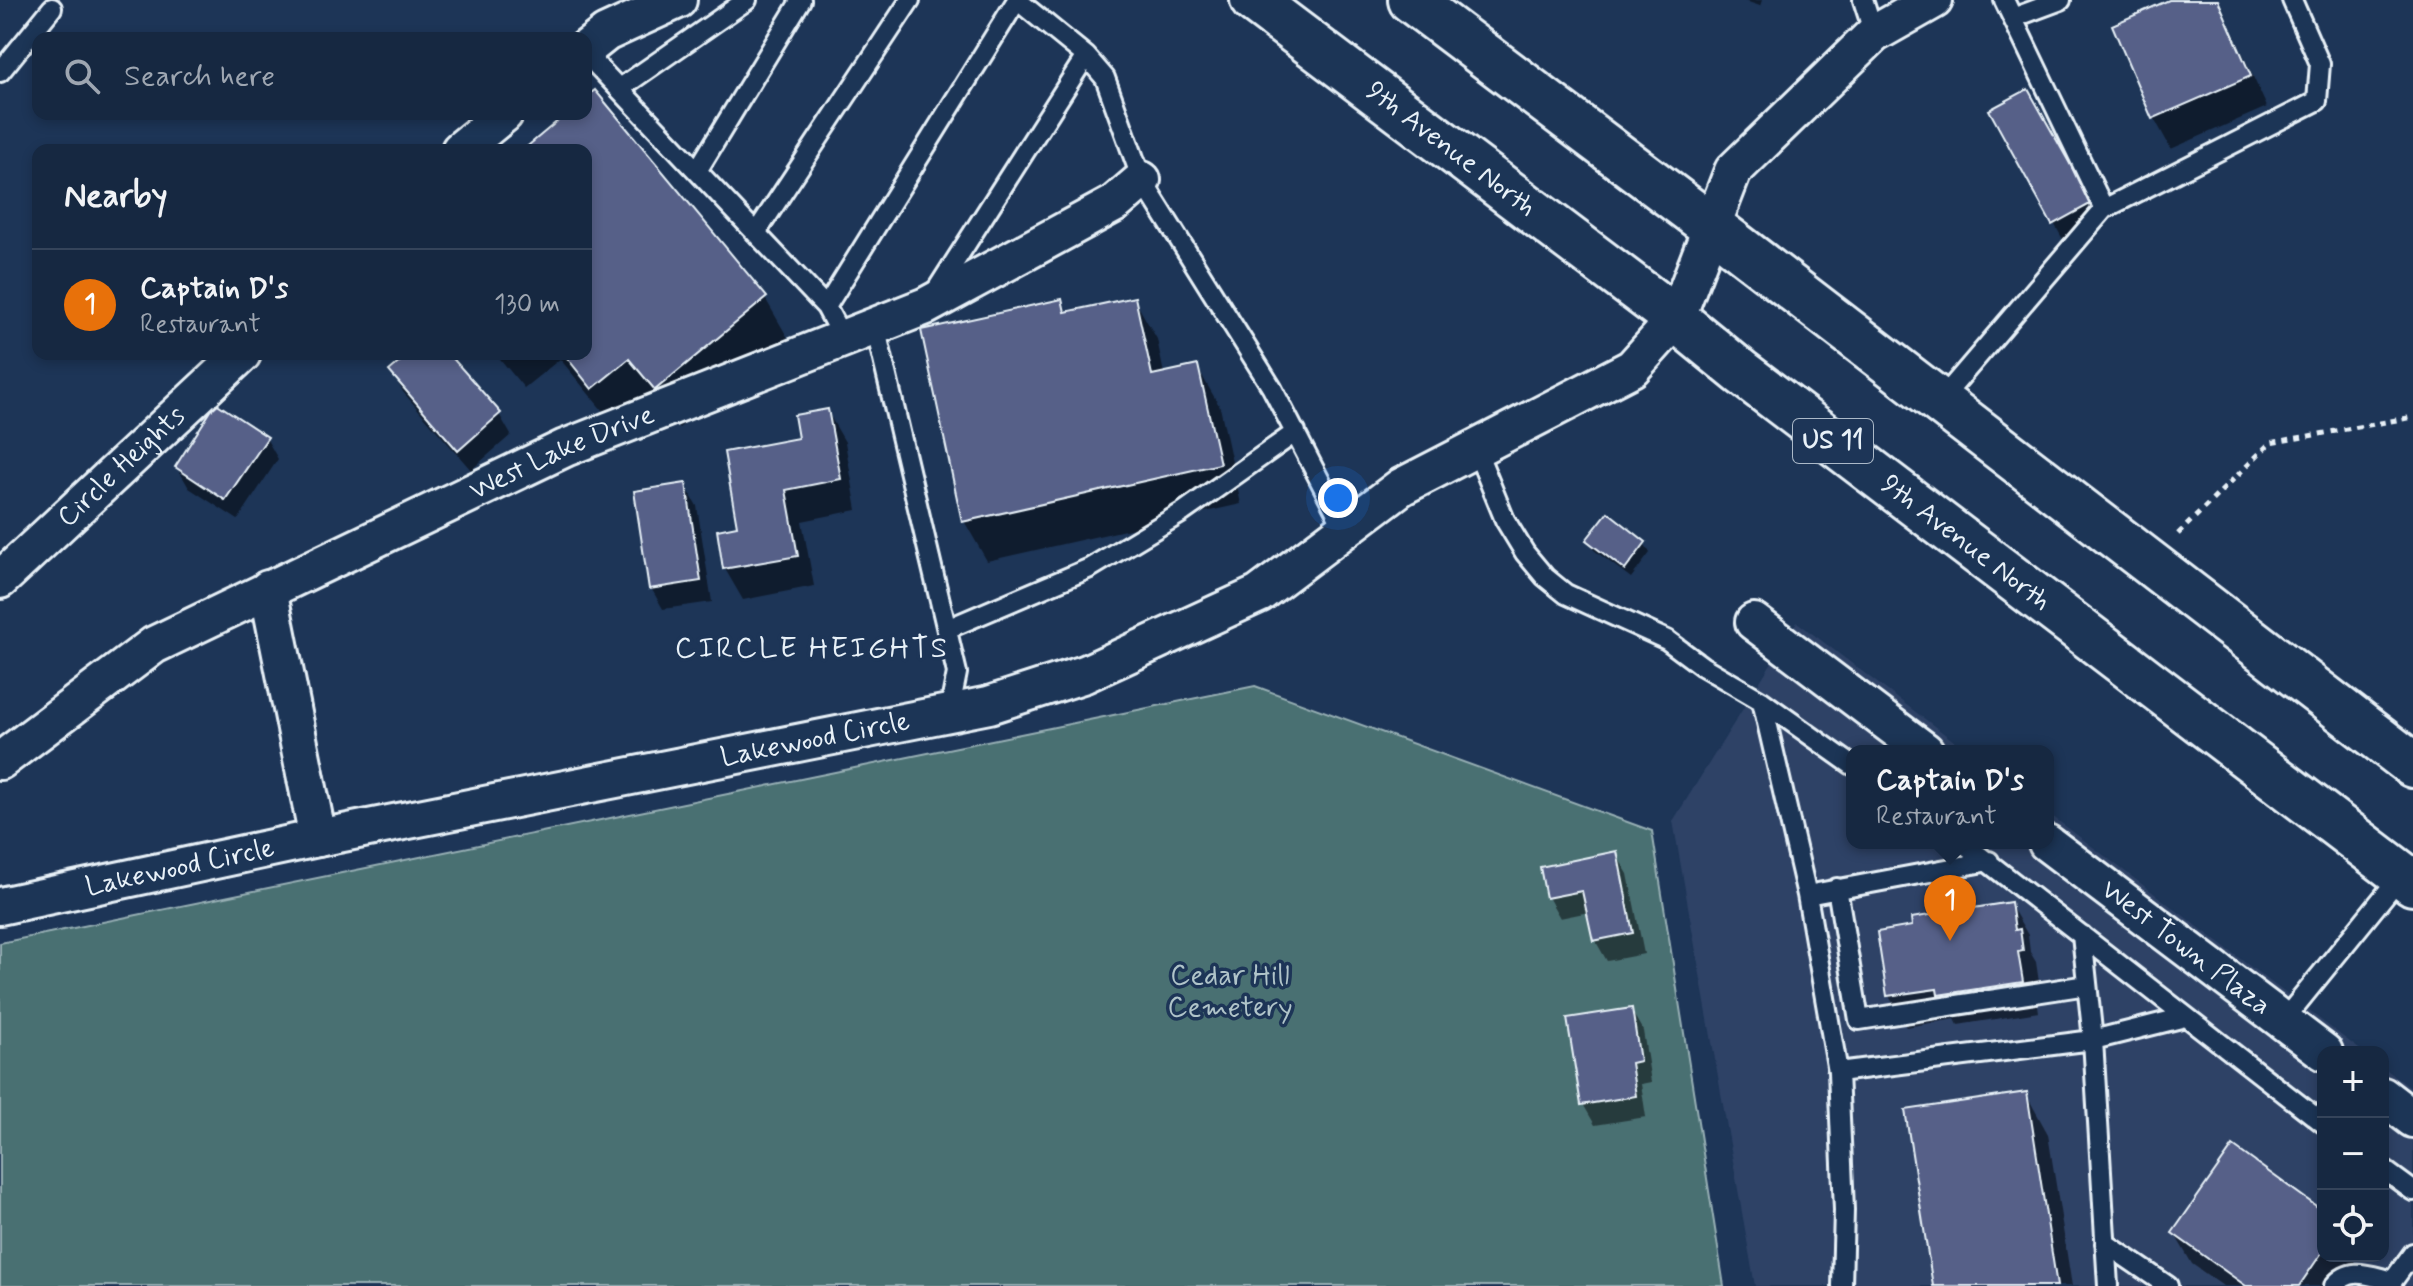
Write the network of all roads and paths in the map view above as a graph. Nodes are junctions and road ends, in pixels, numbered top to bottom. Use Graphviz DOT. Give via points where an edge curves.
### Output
graph roads {
  1 [pos="678,0"];
  2 [pos="747,0"];
  3 [pos="801,0"];
  4 [pos="910,0"];
  5 [pos="1017,0"];
  6 [pos="1253,0"];
  7 [pos="1411,0"];
  8 [pos="1863,0"];
  9 [pos="1934,0"];
  10 [pos="2004,0"];
  11 [pos="2061,0"];
  12 [pos="2292,0"];
  13 [pos="52,8"];
  14 [pos="2013,18"];
  15 [pos="32,32"];
  16 [pos="32,33"];
  17 [pos="1874,34"];
  18 [pos="592,46"];
  19 [pos="1086,56"];
  20 [pos="592,59"];
  21 [pos="0,72"];
  22 [pos="619,89"];
  23 [pos="497,120"];
  24 [pos="467,144"];
  25 [pos="697,171"];
  26 [pos="1142,180"];
  27 [pos="2104,209"];
  28 [pos="1711,226"];
  29 [pos="756,233"];
  30 [pos="926,306"];
  31 [pos="826,307"];
  32 [pos="1676,319"];
  33 [pos="859,333"];
  34 [pos="236,360"];
  35 [pos="1939,402"];
  36 [pos="2413,417"];
  37 [pos="1296,432"];
  38 [pos="1476,449"];
  39 [pos="1345,529"];
  40 [pos="2147,563"];
  41 [pos="0,580"];
  42 [pos="268,589"];
  43 [pos="1754,622"];
  44 [pos="947,629"];
  45 [pos="1762,701"];
  46 [pos="949,713"];
  47 [pos="1917,745"];
  48 [pos="0,761"];
  49 [pos="1846,761"];
  50 [pos="2413,765"];
  51 [pos="318,838"];
  52 [pos="2054,848"];
  53 [pos="1972,849"];
  54 [pos="1989,861"];
  55 [pos="2407,879"];
  56 [pos="1837,888"];
  57 [pos="1807,895"];
  58 [pos="0,906"];
  59 [pos="2082,935"];
  60 [pos="2087,985"];
  61 [pos="2185,1017"];
  62 [pos="2283,1021"];
  63 [pos="2093,1040"];
  64 [pos="2317,1047"];
  65 [pos="1838,1072"];
  66 [pos="2389,1101"];
  67 [pos="2317,1118"];
  68 [pos="2413,1119"];
  69 [pos="2389,1173"];
  70 [pos="2413,1191"];
  71 [pos="2105,1243"];
  72 [pos="2413,1253"];
  73 [pos="2391,1284"];
  74 [pos="1842,1286"];
  75 [pos="2108,1286"];
  76 [pos="2168,1286"];
  77 [pos="2334,1286"];
  1 -- 18 [label="street" via="606,33"];
  2 -- 22 [label="lane"];
  3 -- 25 [label="lane"];
  4 -- 29 [label="lane"];
  5 -- 19 [label="lane"];
  5 -- 31 [label="lane"];
  6 -- 32 [label="main road, 9th Avenue North / US 11"];
  7 -- 28 [label="main road"];
  8 -- 17 [label="lane"];
  9 -- 17 [label="street"];
  10 -- 14 [label="lane"];
  11 -- 14 [label="lane"];
  12 -- 27 [label="lane" via="2320,64 2317,101"];
  13 -- 15 [label="lane"];
  14 -- 27 [label="lane"];
  16 -- 21 [label="lane"];
  17 -- 28 [label="street" via="1733,171"];
  19 -- 26 [label="lane" via="1105,78"];
  19 -- 30 [label="lane"];
  20 -- 22 [label="lane"];
  22 -- 25 [label="lane"];
  23 -- 24 [label="street"];
  25 -- 29 [label="lane"];
  26 -- 30 [label="street, West Lake Drive" via="1114,204"];
  26 -- 37 [label="lane"];
  27 -- 35 [label="lane"];
  28 -- 32 [label="street"];
  28 -- 35 [label="main road"];
  29 -- 31 [label="lane"];
  30 -- 33 [label="street, West Lake Drive"];
  31 -- 33 [label="lane"];
  32 -- 38 [label="street, Lakewood Circle" via="1632,368"];
  32 -- 55 [label="main road, 9th Avenue North / US 11"];
  33 -- 42 [label="street, West Lake Drive" via="565,448"];
  33 -- 44 [label="lane"];
  34 -- 41 [label="street, Circle Heights"];
  35 -- 40 [label="main road"];
  36 -- 40 [label="path" via="2270,443"];
  37 -- 39 [label="lane"];
  37 -- 44 [label="lane" via="1183,512 1090,568"];
  38 -- 39 [label="street, Lakewood Circle" via="1401,487"];
  38 -- 45 [label="lane" via="1505,520 1545,577 1566,594 1667,640"];
  39 -- 46 [label="street, Lakewood Circle" via="1259,594 1085,674"];
  40 -- 50 [label="main road"];
  42 -- 48 [label="street, West Lake Drive" via="154,645"];
  42 -- 51 [label="street"];
  43 -- 47 [label="street"];
  44 -- 46 [label="lane" via="957,673"];
  45 -- 49 [label="lane"];
  45 -- 57 [label="lane"];
  46 -- 51 [label="street, Lakewood Circle"];
  51 -- 58 [label="street, Lakewood Circle"];
  52 -- 62 [label="street, West Town Plaza"];
  53 -- 54 [label="lane"];
  54 -- 56 [label="lane"];
  54 -- 59 [label="lane"];
  55 -- 62 [label="lane"];
  56 -- 57 [label="lane"];
  56 -- 60 [label="lane" via="1859,1020"];
  57 -- 65 [label="lane"];
  59 -- 60 [label="lane"];
  59 -- 61 [label="lane"];
  60 -- 63 [label="lane"];
  61 -- 63 [label="lane"];
  61 -- 67 [label="lane"];
  62 -- 64 [label="street, West Town Plaza"];
  63 -- 65 [label="lane"];
  63 -- 71 [label="lane"];
  65 -- 74 [label="lane"];
  66 -- 68 [label="street"];
  69 -- 70 [label="lane"];
  71 -- 75 [label="lane"];
  71 -- 76 [label="lane"];
  72 -- 73 [label="lane"];
  73 -- 77 [label="lane" via="2357,1272 2342,1276"];
}
